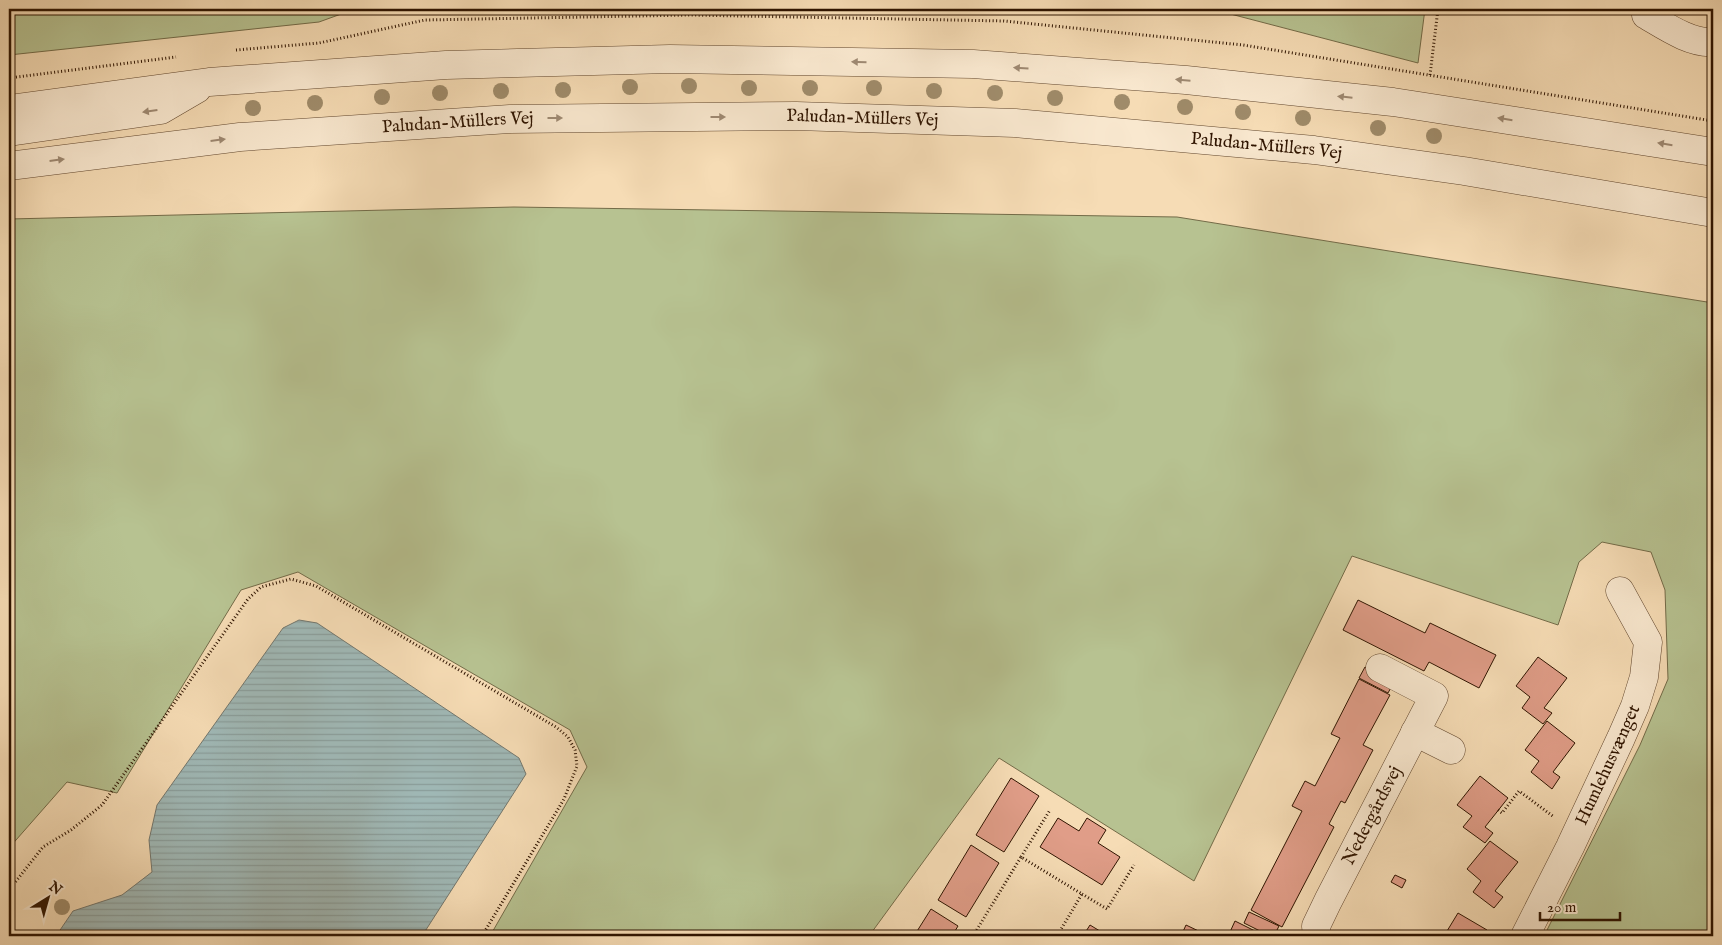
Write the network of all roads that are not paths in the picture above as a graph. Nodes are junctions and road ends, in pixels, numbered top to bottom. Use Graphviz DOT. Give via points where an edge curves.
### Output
graph roads {
  1 [pos="1646,15"];
  2 [pos="1713,42"];
  3 [pos="209,82"];
  4 [pos="9,109"];
  5 [pos="9,132"];
  6 [pos="1713,152"];
  7 [pos="9,166"];
  8 [pos="1713,213"];
  9 [pos="1620,591"];
  10 [pos="1380,668"];
  11 [pos="1415,732"];
  12 [pos="1451,750"];
  13 [pos="1316,936"];
  14 [pos="1525,936"];
  1 -- 2 [label="street" via="1682,36"];
  3 -- 4 [label="street"];
  3 -- 5 [label="street, one-way" via="161,110"];
  6 -- 3 [label="street, one-way" via="1393,102 1186,80 973,64 670,59 446,65"];
  7 -- 8 [label="street, Paludan-Müllers Vej, one-way" via="240,138 510,119 796,116 1016,123 1314,150 1464,171"];
  9 -- 14 [label="street, Humlehusvænget" via="1648,642 1644,677 1635,706"];
  10 -- 11 [label="street, Nedergårdsvej" via="1434,696"];
  11 -- 12 [label="street"];
  11 -- 13 [label="street, Nedergårdsvej" via="1328,901 1316,926"];
}
